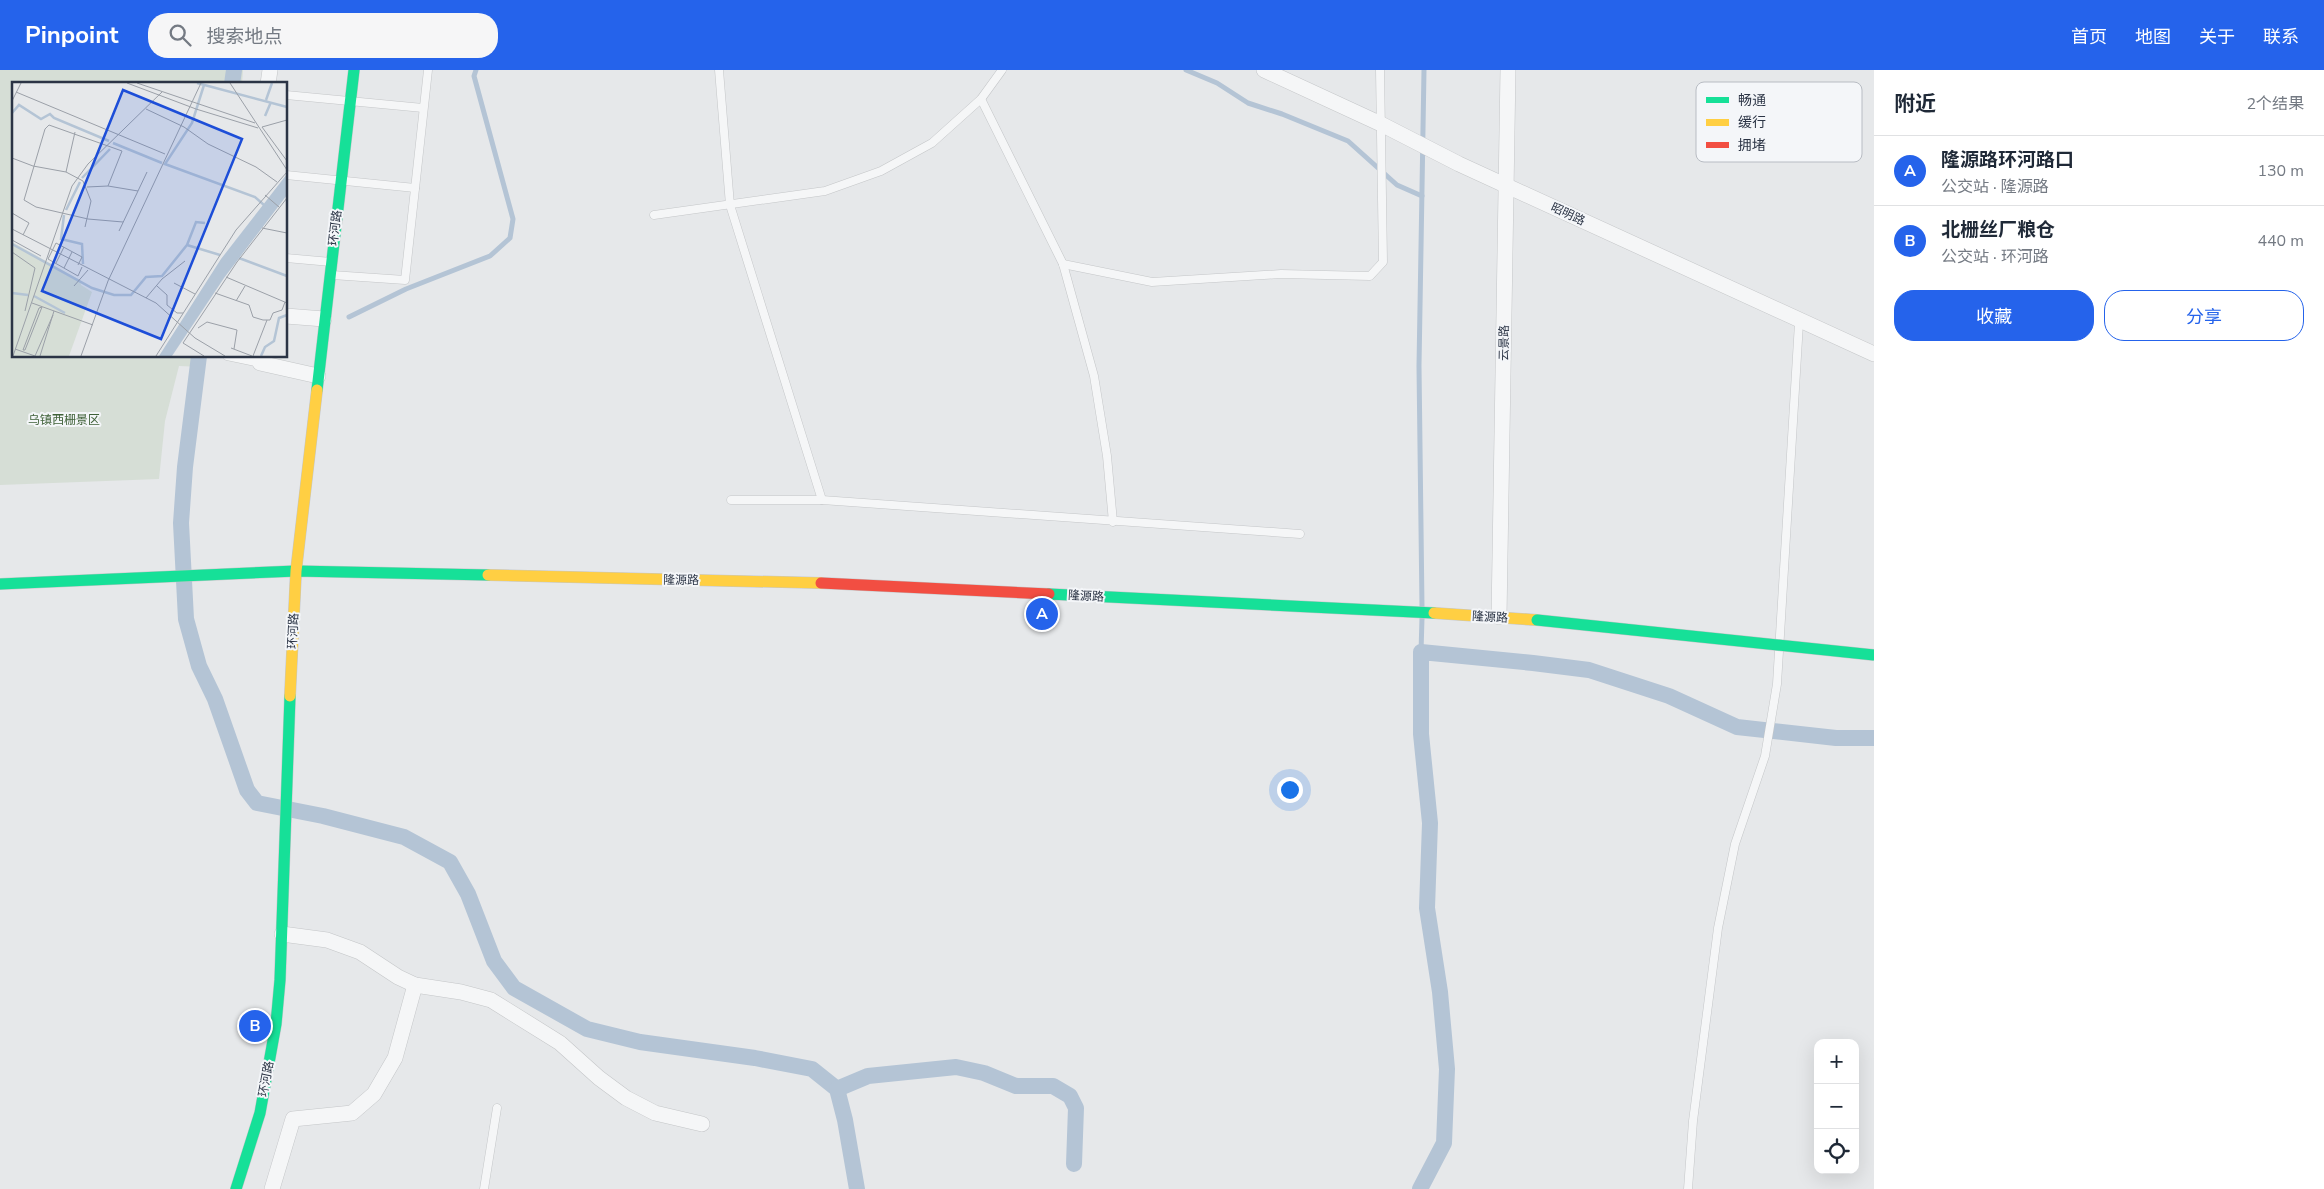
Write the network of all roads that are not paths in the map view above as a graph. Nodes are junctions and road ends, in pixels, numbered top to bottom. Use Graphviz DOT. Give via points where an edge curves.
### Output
graph roads {
  1 [pos="354,70"];
  2 [pos="428,70"];
  3 [pos="719,70"];
  4 [pos="1002,70"];
  5 [pos="1264,70"];
  6 [pos="1380,70"];
  7 [pos="1508,70"];
  8 [pos="288,95"];
  9 [pos="981,99"];
  10 [pos="350,101"];
  11 [pos="423,108"];
  12 [pos="1381,124"];
  13 [pos="288,175"];
  14 [pos="341,180"];
  15 [pos="1508,186"];
  16 [pos="415,188"];
  17 [pos="730,205"];
  18 [pos="654,214"];
  19 [pos="288,258"];
  20 [pos="331,262"];
  21 [pos="1063,264"];
  22 [pos="330,275"];
  23 [pos="288,316"];
  24 [pos="324,319"];
  25 [pos="1798,323"];
  26 [pos="1874,354"];
  27 [pos="236,358"];
  28 [pos="260,363"];
  29 [pos="318,376"];
  30 [pos="731,500"];
  31 [pos="822,500"];
  32 [pos="1113,522"];
  33 [pos="1300,534"];
  34 [pos="296,571"];
  35 [pos="0,584"];
  36 [pos="1499,617"];
  37 [pos="1874,655"];
  38 [pos="282,934"];
  39 [pos="415,985"];
  40 [pos="497,1108"];
  41 [pos="702,1124"];
  42 [pos="236,1189"];
  43 [pos="272,1189"];
  44 [pos="484,1189"];
  45 [pos="1688,1189"];
  1 -- 10 [label="main road, 环河路"];
  2 -- 11 [label="lane"];
  3 -- 17 [label="lane"];
  4 -- 9 [label="lane"];
  5 -- 12 [label="street, 昭明路"];
  6 -- 12 [label="lane"];
  7 -- 15 [label="street, 云景路"];
  8 -- 10 [label="lane"];
  9 -- 17 [label="lane" via="932,143 881,171 825,191"];
  9 -- 21 [label="lane"];
  10 -- 11 [label="lane"];
  10 -- 14 [label="main road, 环河路"];
  11 -- 16 [label="lane"];
  12 -- 15 [label="street, 昭明路"];
  12 -- 21 [label="lane" via="1383,262 1370,276 1281,274 1152,282"];
  13 -- 14 [label="lane"];
  14 -- 16 [label="lane"];
  14 -- 20 [label="main road, 环河路"];
  15 -- 26 [label="street, 昭明路"];
  15 -- 36 [label="street, 云景路"];
  16 -- 22 [label="lane" via="405,280"];
  17 -- 18 [label="lane"];
  17 -- 31 [label="lane"];
  19 -- 20 [label="lane"];
  20 -- 22 [label="main road, 环河路"];
  21 -- 32 [label="lane" via="1094,376 1107,456"];
  22 -- 24 [label="main road, 环河路"];
  23 -- 24 [label="street"];
  24 -- 29 [label="main road, 环河路"];
  25 -- 45 [label="lane" via="1774,703 1765,756 1736,844 1718,928 1693,1121"];
  27 -- 28 [label="lane"];
  28 -- 29 [label="street"];
  29 -- 34 [label="main road, 环河路"];
  30 -- 31 [label="lane"];
  31 -- 32 [label="lane"];
  32 -- 33 [label="lane"];
  34 -- 35 [label="main road, 隆源路"];
  34 -- 36 [label="main road, 隆源路" via="823,583"];
  34 -- 38 [label="main road, 环河路"];
  36 -- 37 [label="main road, 隆源路, bridge"];
  38 -- 39 [label="street" via="327,940 360,952"];
  38 -- 42 [label="main road, 环河路" via="277,1015 269,1070 260,1113"];
  39 -- 41 [label="street" via="491,1000 560,1043 626,1098 655,1113"];
  39 -- 43 [label="street" via="395,1058 374,1094 352,1113 293,1119"];
  40 -- 44 [label="lane"];
}
